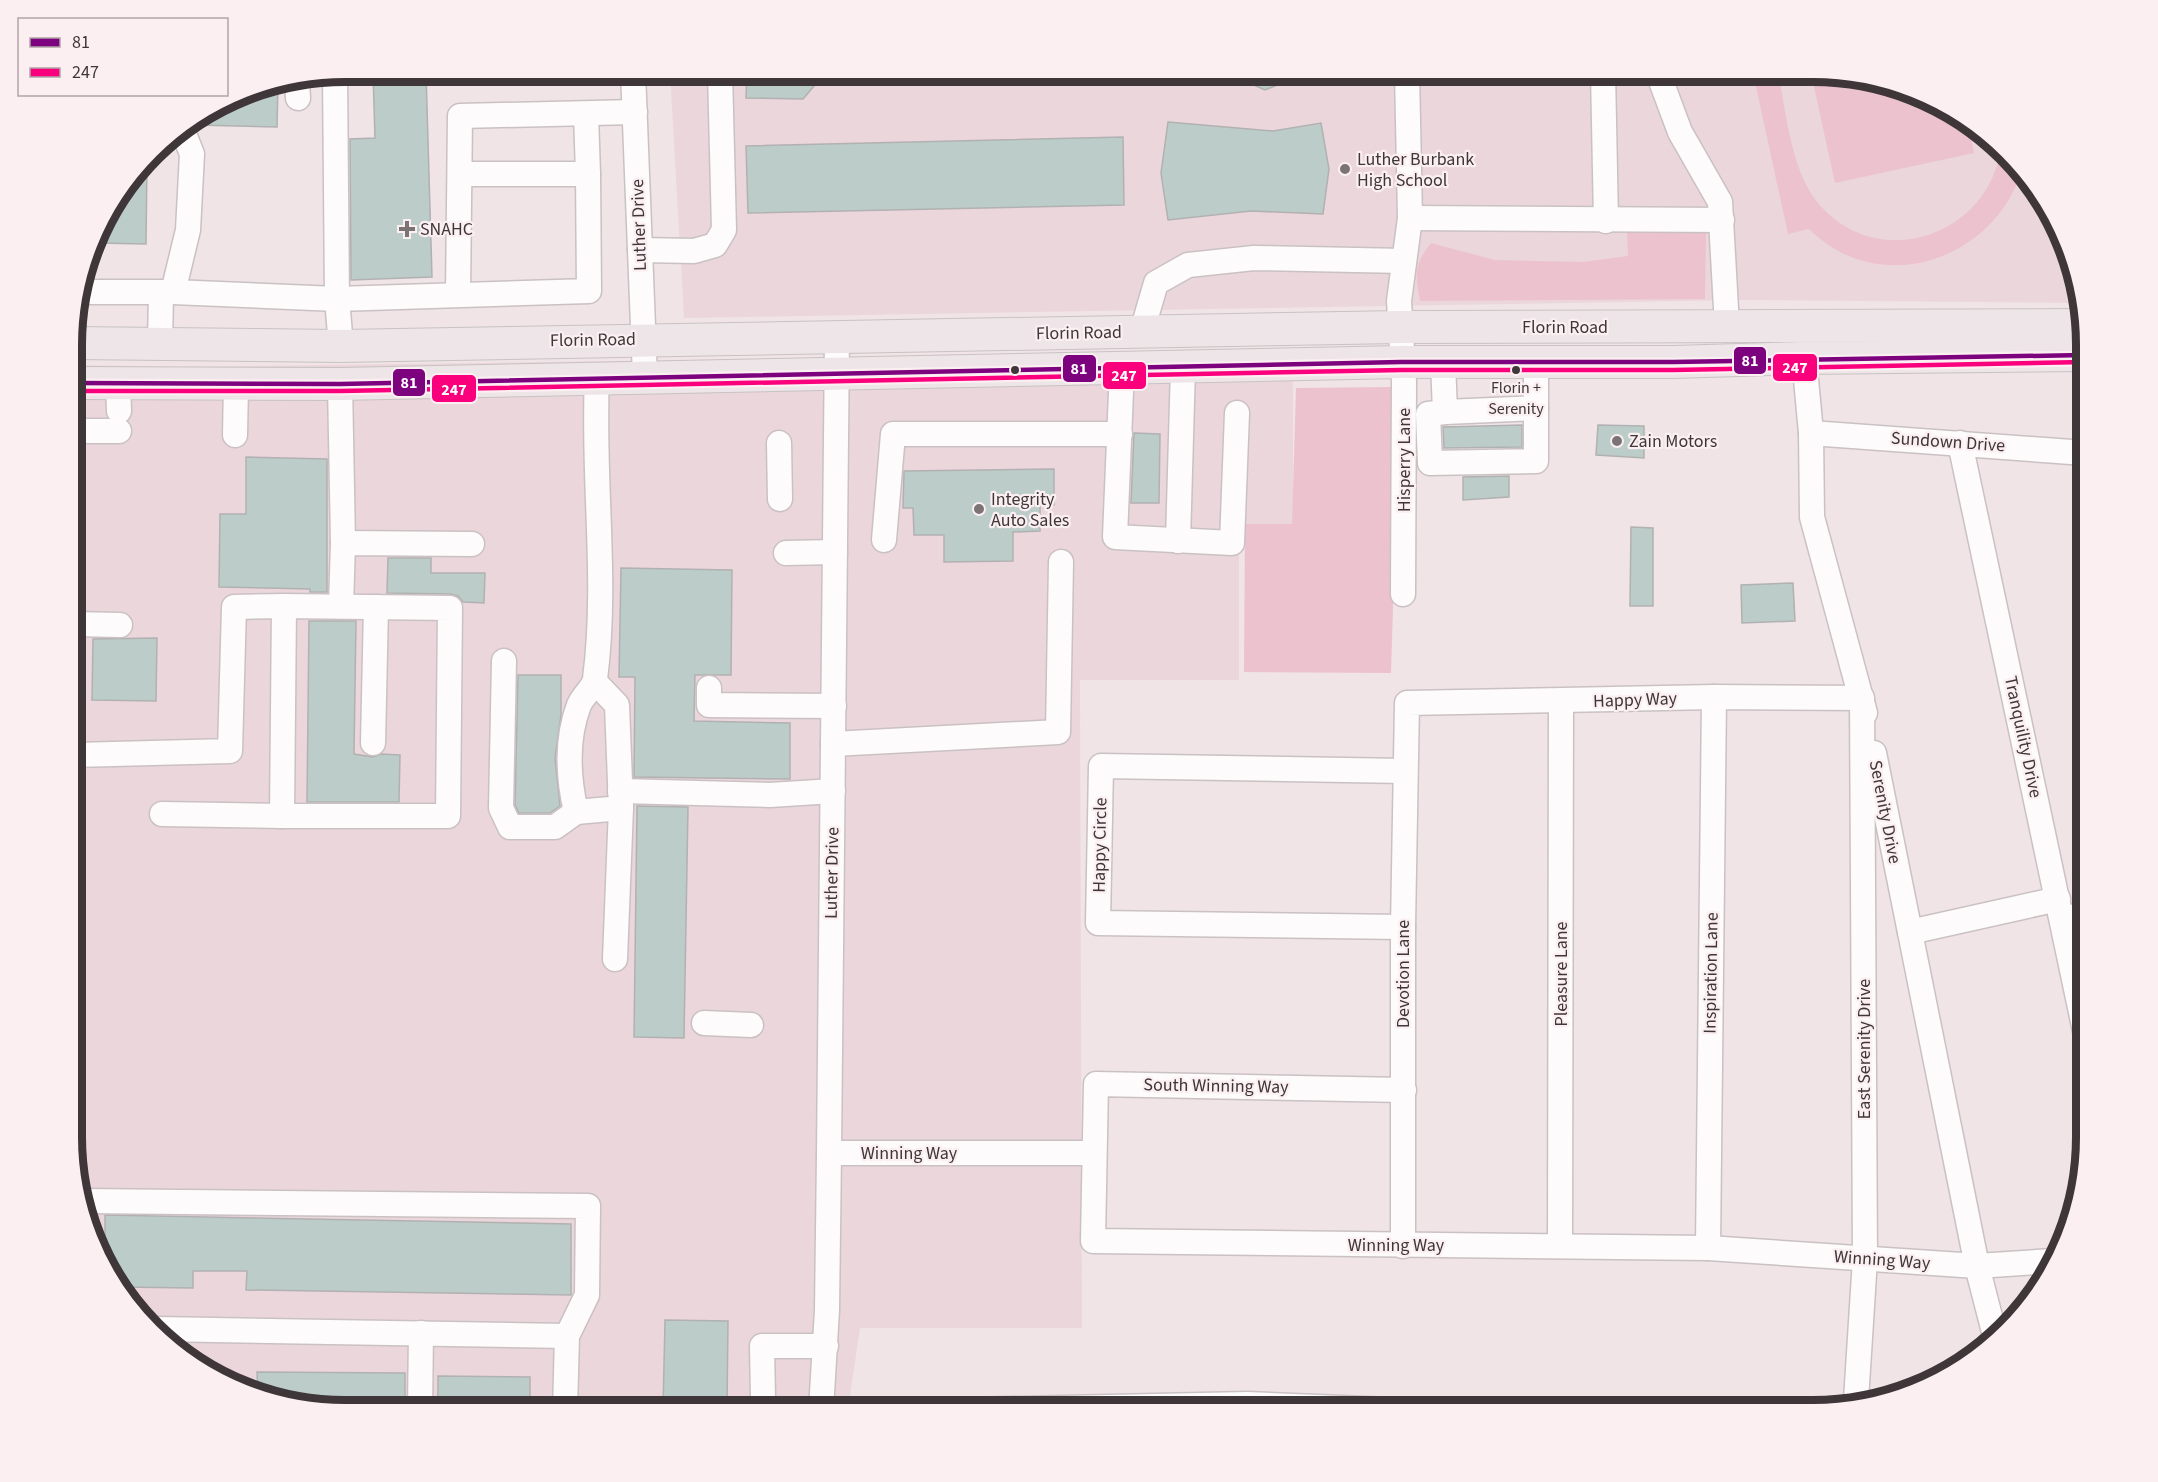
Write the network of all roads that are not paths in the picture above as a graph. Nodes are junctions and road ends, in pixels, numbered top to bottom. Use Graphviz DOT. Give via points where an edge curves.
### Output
graph roads {
  1 [pos="634,82"];
  2 [pos="720,82"];
  3 [pos="1407,82"];
  4 [pos="1603,82"];
  5 [pos="1662,82"];
  6 [pos="335,83"];
  7 [pos="635,112"];
  8 [pos="586,114"];
  9 [pos="185,137"];
  10 [pos="461,174"];
  11 [pos="588,174"];
  12 [pos="1410,218"];
  13 [pos="1722,220"];
  14 [pos="1606,221"];
  15 [pos="640,250"];
  16 [pos="1404,261"];
  17 [pos="89,292"];
  18 [pos="167,293"];
  19 [pos="458,294"];
  20 [pos="337,299"];
  21 [pos="2075,325"];
  22 [pos="1727,326"];
  23 [pos="1842,326"];
  24 [pos="1400,327"];
  25 [pos="1142,332"];
  26 [pos="837,336"];
  27 [pos="642,339"];
  28 [pos="82,343"];
  29 [pos="111,343"];
  30 [pos="160,344"];
  31 [pos="341,346"];
  32 [pos="2076,355"];
  33 [pos="82,358"];
  34 [pos="1804,358"];
  35 [pos="1401,362"];
  36 [pos="1443,362"];
  37 [pos="1536,362"];
  38 [pos="1183,367"];
  39 [pos="1122,368"];
  40 [pos="837,374"];
  41 [pos="645,377"];
  42 [pos="597,378"];
  43 [pos="340,384"];
  44 [pos="236,385"];
  45 [pos="82,388"];
  46 [pos="1536,408"];
  47 [pos="119,409"];
  48 [pos="1444,412"];
  49 [pos="1237,413"];
  50 [pos="82,427"];
  51 [pos="1811,433"];
  52 [pos="1120,434"];
  53 [pos="236,435"];
  54 [pos="779,443"];
  55 [pos="1960,443"];
  56 [pos="2076,452"];
  57 [pos="780,499"];
  58 [pos="884,540"];
  59 [pos="1179,541"];
  60 [pos="343,543"];
  61 [pos="472,544"];
  62 [pos="835,552"];
  63 [pos="786,553"];
  64 [pos="1061,562"];
  65 [pos="1403,594"];
  66 [pos="284,606"];
  67 [pos="341,606"];
  68 [pos="376,607"];
  69 [pos="82,624"];
  70 [pos="120,625"];
  71 [pos="504,661"];
  72 [pos="595,682"];
  73 [pos="709,688"];
  74 [pos="1714,697"];
  75 [pos="1862,698"];
  76 [pos="1561,702"];
  77 [pos="1407,703"];
  78 [pos="834,706"];
  79 [pos="373,743"];
  80 [pos="833,744"];
  81 [pos="82,755"];
  82 [pos="1405,771"];
  83 [pos="833,791"];
  84 [pos="620,800"];
  85 [pos="576,812"];
  86 [pos="162,814"];
  87 [pos="282,816"];
  88 [pos="2060,909"];
  89 [pos="2076,912"];
  90 [pos="1403,927"];
  91 [pos="1910,932"];
  92 [pos="615,958"];
  93 [pos="2076,987"];
  94 [pos="704,1023"];
  95 [pos="751,1025"];
  96 [pos="1404,1090"];
  97 [pos="829,1153"];
  98 [pos="1094,1153"];
  99 [pos="90,1201"];
  100 [pos="1403,1246"];
  101 [pos="1560,1246"];
  102 [pos="1708,1248"];
  103 [pos="1865,1259"];
  104 [pos="2043,1262"];
  105 [pos="1977,1266"];
  106 [pos="1993,1327"];
  107 [pos="167,1329"];
  108 [pos="421,1333"];
  109 [pos="567,1336"];
  110 [pos="826,1346"];
  111 [pos="1856,1395"];
  112 [pos="763,1398"];
  113 [pos="420,1400"];
  114 [pos="565,1400"];
  115 [pos="822,1400"];
  1 -- 7 [label="street, Luther Drive"];
  2 -- 15 [label="street" via="724,230 714,245 694,251"];
  3 -- 12 [label="street, Hisperry Lane"];
  4 -- 14 [label="street"];
  5 -- 13 [label="street" via="1680,132 1720,202"];
  6 -- 20 [label="street"];
  7 -- 8 [label="street"];
  7 -- 15 [label="street, Luther Drive"];
  8 -- 10 [label="street" via="460,116"];
  8 -- 11 [label="street"];
  9 -- 18 [label="street" via="192,154 188,230"];
  10 -- 11 [label="street"];
  10 -- 19 [label="street"];
  11 -- 19 [label="street" via="589,291"];
  12 -- 14 [label="street"];
  12 -- 16 [label="street, Hisperry Lane"];
  13 -- 14 [label="street"];
  13 -- 22 [label="street"];
  15 -- 27 [label="street, Luther Drive"];
  16 -- 24 [label="street, Hisperry Lane"];
  16 -- 25 [label="street" via="1254,258 1188,265 1156,283"];
  17 -- 18 [label="street"];
  18 -- 20 [label="street"];
  18 -- 30 [label="street"];
  19 -- 20 [label="street"];
  20 -- 31 [label="street"];
  21 -- 23 [label="main road, Florin Road"];
  22 -- 23 [label="main road, Florin Road"];
  22 -- 24 [label="main road, Florin Road"];
  23 -- 34 [label="main road"];
  24 -- 25 [label="main road, Florin Road"];
  24 -- 35 [label="street, Hisperry Lane"];
  25 -- 26 [label="main road, Florin Road"];
  26 -- 27 [label="main road, Florin Road"];
  26 -- 40 [label="street, Luther Drive"];
  27 -- 31 [label="main road, Florin Road"];
  27 -- 41 [label="street, Luther Drive"];
  28 -- 29 [label="main road, Florin Road"];
  29 -- 30 [label="main road, Florin Road"];
  29 -- 33 [label="main road" via="94,358"];
  30 -- 31 [label="main road, Florin Road"];
  32 -- 34 [label="main road, Florin Road"];
  34 -- 37 [label="main road, Florin Road"];
  34 -- 51 [label="street, Serenity Drive"];
  35 -- 36 [label="main road, Florin Road"];
  35 -- 38 [label="main road, Florin Road"];
  35 -- 65 [label="street, Hisperry Lane"];
  36 -- 37 [label="main road, Florin Road"];
  36 -- 48 [label="street"];
  37 -- 46 [label="street"];
  38 -- 39 [label="main road, Florin Road"];
  38 -- 59 [label="street"];
  39 -- 40 [label="main road, Florin Road"];
  39 -- 52 [label="street"];
  40 -- 41 [label="main road, Florin Road"];
  40 -- 62 [label="street, Luther Drive"];
  41 -- 42 [label="main road, Florin Road"];
  42 -- 43 [label="main road, Florin Road"];
  42 -- 72 [label="street" via="595,439 601,547"];
  43 -- 44 [label="main road, Florin Road"];
  43 -- 60 [label="street"];
  44 -- 47 [label="main road, Florin Road"];
  44 -- 53 [label="street"];
  45 -- 47 [label="main road, Florin Road"];
  46 -- 48 [label="street"];
  46 -- 48 [label="street" via="1536,460 1430,463 1428,414"];
  47 -- 50 [label="street"];
  49 -- 59 [label="street" via="1232,543"];
  51 -- 55 [label="street, Sundown Drive"];
  51 -- 75 [label="street, Serenity Drive" via="1812,517"];
  52 -- 58 [label="street" via="892,434"];
  52 -- 59 [label="street" via="1115,537"];
  54 -- 57 [label="street"];
  55 -- 56 [label="street, Sundown Drive"];
  55 -- 88 [label="street, Tranquility Drive"];
  60 -- 61 [label="street"];
  60 -- 67 [label="street"];
  62 -- 63 [label="street"];
  62 -- 78 [label="street, Luther Drive"];
  64 -- 80 [label="street" via="1058,732"];
  66 -- 67 [label="street"];
  66 -- 81 [label="street" via="234,607 230,751"];
  66 -- 87 [label="street"];
  67 -- 68 [label="street"];
  68 -- 79 [label="street"];
  68 -- 87 [label="street" via="450,608 448,816"];
  69 -- 70 [label="street"];
  71 -- 85 [label="street" via="501,808 510,827 555,828"];
  72 -- 84 [label="street" via="617,705"];
  72 -- 85 [label="street" via="583,696 570,728 571,789"];
  73 -- 78 [label="street" via="709,705"];
  74 -- 75 [label="street, Happy Way"];
  74 -- 76 [label="street, Happy Way"];
  74 -- 102 [label="street, Inspiration Lane"];
  75 -- 91 [label="street, Serenity Drive"];
  75 -- 103 [label="street, East Serenity Drive"];
  76 -- 77 [label="street, Happy Way"];
  76 -- 101 [label="street, Pleasure Lane"];
  77 -- 82 [label="street, Devotion Lane"];
  78 -- 80 [label="street, Luther Drive"];
  80 -- 83 [label="street, Luther Drive"];
  82 -- 90 [label="street, Devotion Lane"];
  82 -- 90 [label="street, Happy Circle" via="1101,766 1098,923"];
  83 -- 84 [label="street"];
  83 -- 97 [label="street, Luther Drive"];
  84 -- 85 [label="street"];
  84 -- 92 [label="street"];
  86 -- 87 [label="street"];
  88 -- 89 [label="street"];
  88 -- 91 [label="street"];
  88 -- 93 [label="street, Tranquility Drive"];
  90 -- 96 [label="street, Devotion Lane"];
  91 -- 105 [label="street, Serenity Drive"];
  94 -- 95 [label="street"];
  96 -- 98 [label="street, South Winning Way" via="1096,1084"];
  96 -- 100 [label="street, Devotion Lane"];
  97 -- 98 [label="street, Winning Way"];
  97 -- 110 [label="street, Luther Drive"];
  98 -- 100 [label="street, Winning Way" via="1093,1241"];
  99 -- 109 [label="street" via="588,1206 587,1295"];
  100 -- 101 [label="street, Winning Way"];
  101 -- 102 [label="street, Winning Way"];
  102 -- 103 [label="street, Winning Way"];
  103 -- 105 [label="street, Winning Way"];
  103 -- 111 [label="street, East Serenity Drive"];
  104 -- 105 [label="street, Winning Way"];
  105 -- 106 [label="street, Serenity Drive"];
  107 -- 108 [label="street"];
  108 -- 109 [label="street"];
  108 -- 113 [label="street"];
  109 -- 114 [label="street"];
  110 -- 112 [label="street" via="762,1347"];
  110 -- 115 [label="street, Luther Drive"];
}
